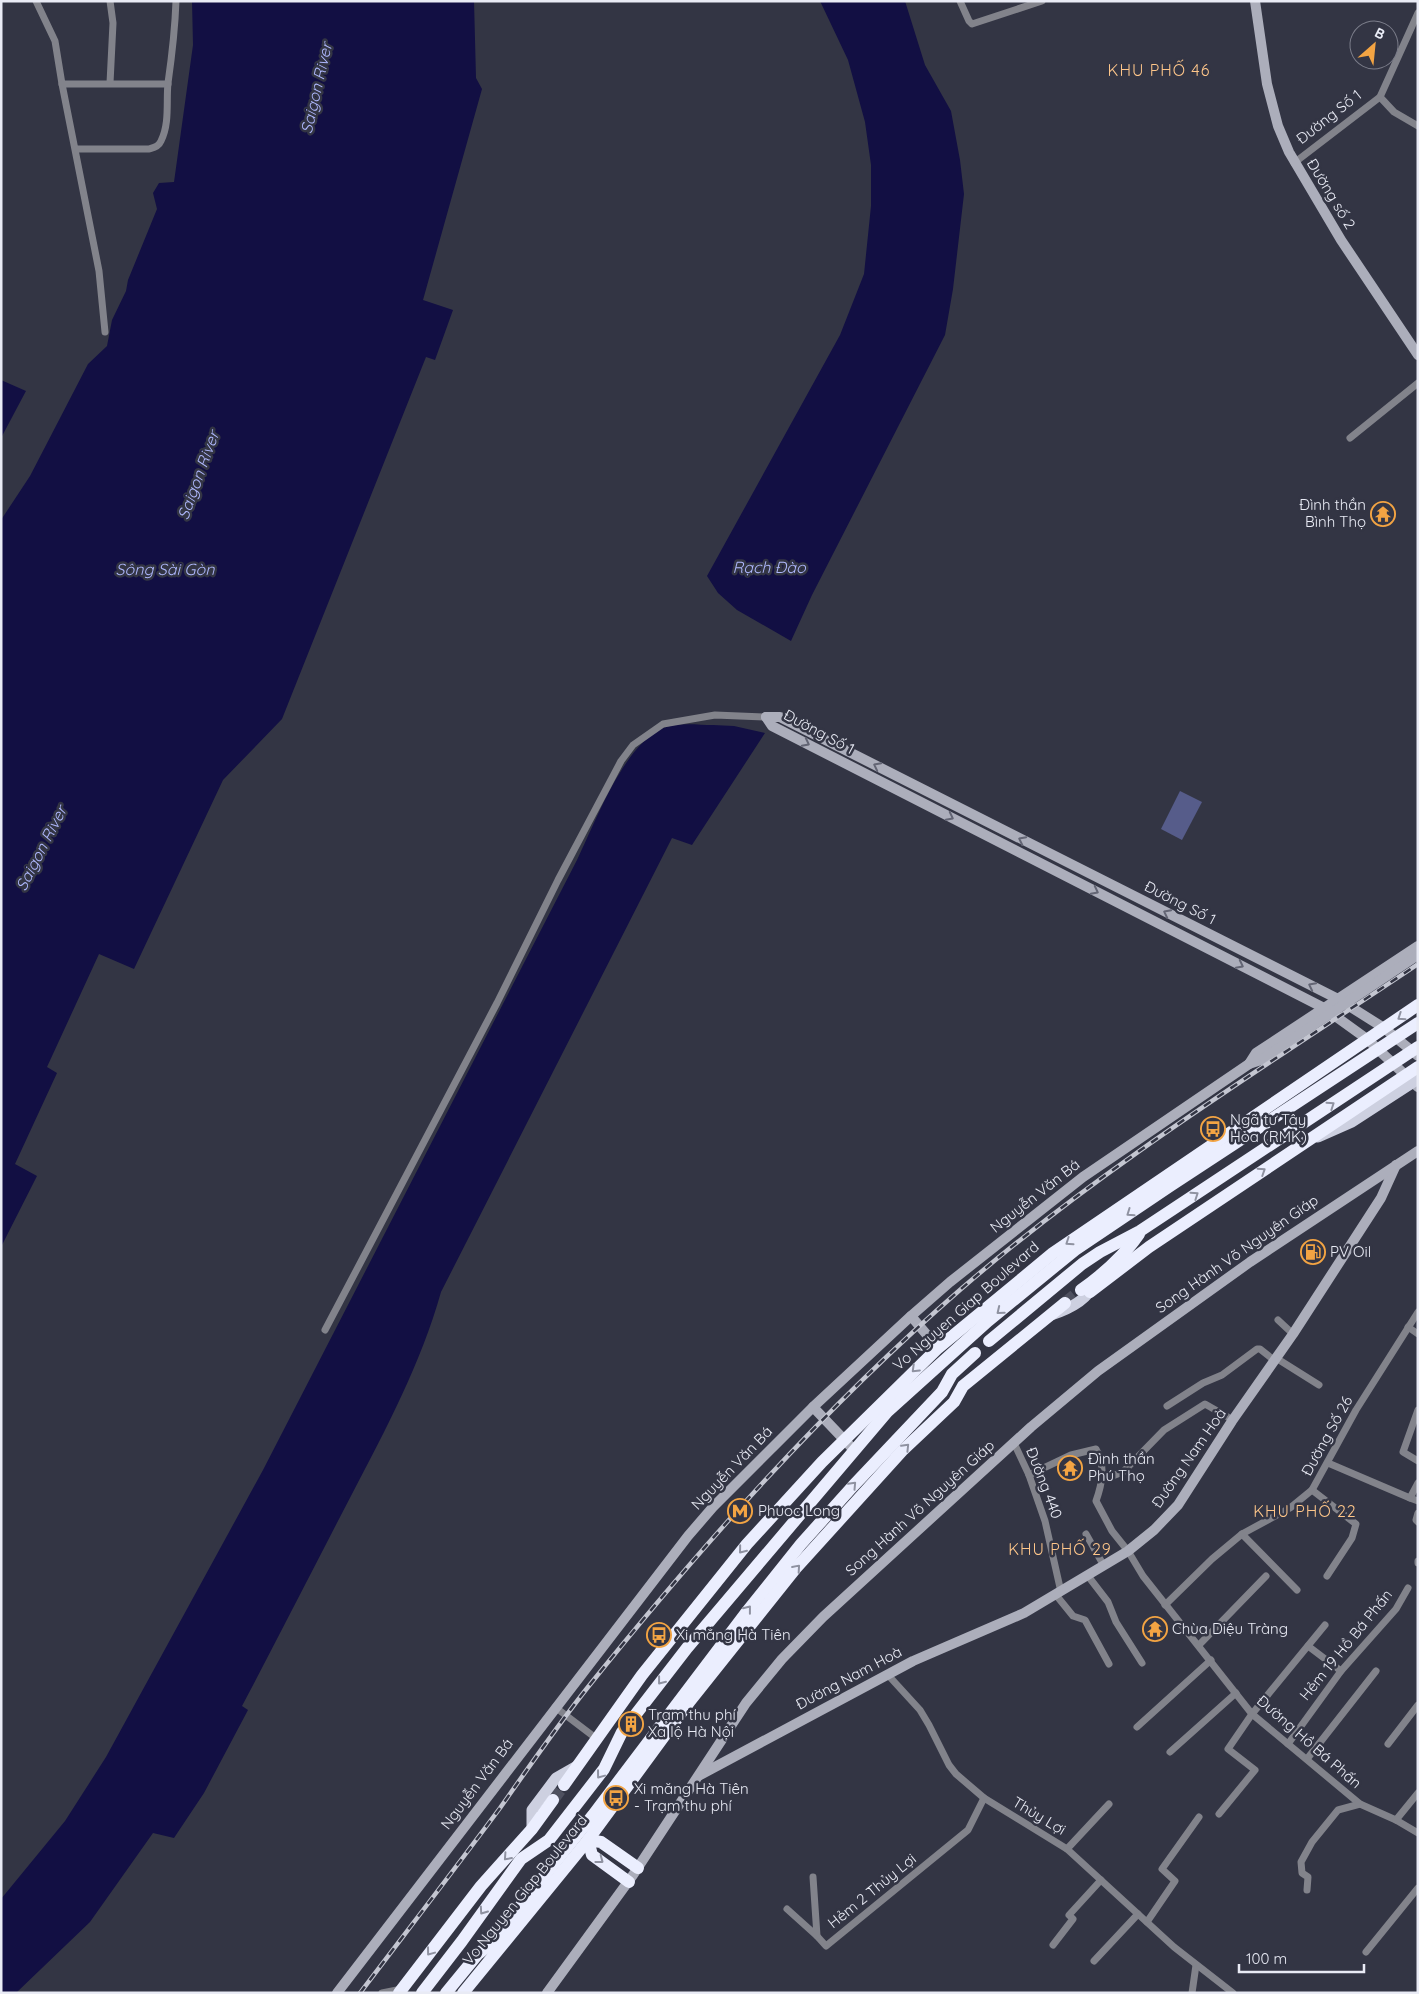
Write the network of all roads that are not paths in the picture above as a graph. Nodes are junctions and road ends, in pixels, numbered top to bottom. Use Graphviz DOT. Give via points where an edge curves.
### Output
graph roads {
  1 [pos="36,1"];
  2 [pos="110,1"];
  3 [pos="176,1"];
  4 [pos="960,1"];
  5 [pos="1042,1"];
  6 [pos="1255,1"];
  7 [pos="1026,4"];
  8 [pos="1418,13"];
  9 [pos="110,83"];
  10 [pos="62,84"];
  11 [pos="168,84"];
  12 [pos="1380,96"];
  13 [pos="1418,126"];
  14 [pos="76,149"];
  15 [pos="1294,163"];
  16 [pos="105,332"];
  17 [pos="1418,355"];
  18 [pos="1418,383"];
  19 [pos="1350,438"];
  20 [pos="766,717"];
  21 [pos="1418,946"];
  22 [pos="1418,955"];
  23 [pos="1342,1001"];
  24 [pos="1418,1006"];
  25 [pos="1328,1011"];
  26 [pos="1418,1023"];
  27 [pos="1384,1028"];
  28 [pos="1396,1038"];
  29 [pos="1367,1039"];
  30 [pos="1378,1049"];
  31 [pos="1416,1051"];
  32 [pos="1394,1063"];
  33 [pos="1418,1067"];
  34 [pos="1414,1080"];
  35 [pos="1418,1151"];
  36 [pos="1396,1164"];
  37 [pos="1140,1232"];
  38 [pos="1089,1287"];
  39 [pos="1065,1303"];
  40 [pos="1418,1312"];
  41 [pos="911,1316"];
  42 [pos="1049,1316"];
  43 [pos="1278,1320"];
  44 [pos="1408,1327"];
  45 [pos="325,1330"];
  46 [pos="1293,1334"];
  47 [pos="1418,1334"];
  48 [pos="989,1341"];
  49 [pos="938,1348"];
  50 [pos="975,1353"];
  51 [pos="1275,1360"];
  52 [pos="1319,1385"];
  53 [pos="963,1386"];
  54 [pos="892,1391"];
  55 [pos="942,1392"];
  56 [pos="1167,1406"];
  57 [pos="812,1408"];
  58 [pos="1418,1410"];
  59 [pos="886,1412"];
  60 [pos="1233,1420"];
  61 [pos="844,1440"];
  62 [pos="1014,1443"];
  63 [pos="854,1450"];
  64 [pos="1418,1461"];
  65 [pos="822,1462"];
  66 [pos="1328,1463"];
  67 [pos="1029,1475"];
  68 [pos="1102,1480"];
  69 [pos="1418,1483"];
  70 [pos="1312,1490"];
  71 [pos="1410,1498"];
  72 [pos="1418,1500"];
  73 [pos="1418,1514"];
  74 [pos="1418,1522"];
  75 [pos="1086,1534"];
  76 [pos="1242,1534"];
  77 [pos="1128,1551"];
  78 [pos="1104,1566"];
  79 [pos="1088,1576"];
  80 [pos="1266,1576"];
  81 [pos="1327,1576"];
  82 [pos="1408,1588"];
  83 [pos="1298,1590"];
  84 [pos="1058,1594"];
  85 [pos="1164,1605"];
  86 [pos="1325,1625"];
  87 [pos="1199,1645"];
  88 [pos="1308,1646"];
  89 [pos="687,1648"];
  90 [pos="1211,1660"];
  91 [pos="1142,1663"];
  92 [pos="1109,1664"];
  93 [pos="1341,1671"];
  94 [pos="1376,1671"];
  95 [pos="888,1675"];
  96 [pos="642,1676"];
  97 [pos="1236,1693"];
  98 [pos="1418,1705"];
  99 [pos="555,1707"];
  100 [pos="636,1714"];
  101 [pos="1252,1714"];
  102 [pos="1137,1727"];
  103 [pos="622,1732"];
  104 [pos="597,1739"];
  105 [pos="1288,1744"];
  106 [pos="1388,1744"];
  107 [pos="1170,1752"];
  108 [pos="1307,1759"];
  109 [pos="578,1765"];
  110 [pos="698,1776"];
  111 [pos="564,1785"];
  112 [pos="1418,1793"];
  113 [pos="984,1798"];
  114 [pos="553,1800"];
  115 [pos="1109,1804"];
  116 [pos="1360,1804"];
  117 [pos="1219,1814"];
  118 [pos="592,1816"];
  119 [pos="1198,1817"];
  120 [pos="1396,1820"];
  121 [pos="532,1829"];
  122 [pos="1418,1833"];
  123 [pos="588,1840"];
  124 [pos="566,1848"];
  125 [pos="1067,1849"];
  126 [pos="521,1859"];
  127 [pos="638,1868"];
  128 [pos="512,1872"];
  129 [pos="813,1877"];
  130 [pos="1101,1880"];
  131 [pos="629,1882"];
  132 [pos="481,1886"];
  133 [pos="1418,1888"];
  134 [pos="1307,1890"];
  135 [pos="787,1909"];
  136 [pos="1138,1914"];
  137 [pos="519,1922"];
  138 [pos="1147,1922"];
  139 [pos="505,1924"];
  140 [pos="817,1936"];
  141 [pos="1053,1944"];
  142 [pos="489,1945"];
  143 [pos="1366,1952"];
  144 [pos="487,1962"];
  145 [pos="1094,1962"];
  146 [pos="1196,1965"];
  147 [pos="401,1991"];
  148 [pos="337,1993"];
  149 [pos="382,1993"];
  150 [pos="422,1993"];
  151 [pos="446,1993"];
  152 [pos="463,1993"];
  153 [pos="547,1993"];
  154 [pos="1192,1993"];
  155 [pos="1233,1993"];
  1 -- 10 [label="street" via="55,41"];
  2 -- 9 [label="street" via="113,23"];
  3 -- 11 [label="street"];
  4 -- 7 [label="street" via="972,24"];
  5 -- 7 [label="street"];
  6 -- 15 [label="main road, Đường số 2" via="1267,84 1274,113"];
  8 -- 12 [label="street, Đường Số 1"];
  9 -- 10 [label="street"];
  9 -- 11 [label="street"];
  10 -- 14 [label="street"];
  11 -- 14 [label="street" via="166,125 156,147"];
  12 -- 13 [label="street, Đường Số 1" via="1394,112"];
  12 -- 15 [label="street, Đường Số 1"];
  14 -- 16 [label="street" via="99,271"];
  15 -- 17 [label="main road, Đường số 2"];
  18 -- 19 [label="street"];
  23 -- 20 [label="main road, Đường Số 1, one-way" via="780,717"];
  20 -- 25 [label="main road, Đường Số 1, one-way" via="772,726"];
  20 -- 45 [label="street" via="715,715 663,724 633,745 621,761"];
  21 -- 23 [label="main road, Nguyễn Văn Bá"];
  22 -- 23 [label="main road, Nguyễn Văn Bá"];
  23 -- 25 [label="main road, Nguyễn Văn Bá"];
  23 -- 27 [label="main road, Đường Số 1"];
  24 -- 27 [label="highway, Vo Nguyen Giap Boulevard, one-way"];
  25 -- 29 [label="main road, Đường Số 1"];
  25 -- 41 [label="main road, Nguyễn Văn Bá" via="1256,1053 1249,1064 1075,1183"];
  26 -- 28 [label="highway, Vo Nguyen Giap Boulevard"];
  27 -- 28 [label="main road, Đường Số 1"];
  27 -- 29 [label="highway, Vo Nguyen Giap Boulevard"];
  28 -- 30 [label="highway, Vo Nguyen Giap Boulevard"];
  28 -- 31 [label="main road, Đường Số 1"];
  29 -- 30 [label="main road, Đường Số 1"];
  29 -- 49 [label="highway, Vo Nguyen Giap Boulevard, one-way" via="1054,1253"];
  30 -- 32 [label="main road, Đường Số 1"];
  30 -- 59 [label="highway, Vo Nguyen Giap Boulevard, one-way" via="1075,1250 988,1321"];
  31 -- 32 [label="highway"];
  32 -- 34 [label="main road, Đường Số 1"];
  37 -- 32 [label="highway, one-way"];
  33 -- 34 [label="highway"];
  38 -- 34 [label="highway, one-way" via="1312,1139"];
  35 -- 36 [label="main road, Song Hành Võ Nguyên Giáp"];
  36 -- 46 [label="main road, Đường Nam Hoà" via="1381,1198"];
  36 -- 62 [label="main road, Song Hành Võ Nguyên Giáp" via="1120,1354"];
  37 -- 38 [label="highway"];
  37 -- 48 [label="highway" via="1082,1264"];
  38 -- 42 [label="main road, Vo Nguyen Giap Boulevard" via="1066,1310"];
  39 -- 42 [label="highway, Vo Nguyen Giap Boulevard"];
  40 -- 44 [label="street, Đường Số 26"];
  41 -- 49 [label="main road"];
  41 -- 57 [label="main road, Nguyễn Văn Bá"];
  42 -- 53 [label="highway, Vo Nguyen Giap Boulevard"];
  43 -- 46 [label="street"];
  44 -- 47 [label="street"];
  44 -- 66 [label="street, Đường Số 26" via="1356,1410"];
  46 -- 51 [label="main road, Đường Nam Hoà"];
  49 -- 54 [label="highway, Vo Nguyen Giap Boulevard, one-way"];
  50 -- 55 [label="highway, Vo Nguyen Giap Boulevard" via="952,1374"];
  51 -- 52 [label="street"];
  51 -- 56 [label="street" via="1257,1349 1222,1375"];
  51 -- 60 [label="main road, Đường Nam Hoà"];
  53 -- 55 [label="highway"];
  123 -- 53 [label="highway, Vo Nguyen Giap Boulevard, one-way" via="690,1701 796,1568 902,1452 954,1402"];
  54 -- 59 [label="highway"];
  54 -- 61 [label="highway, Vo Nguyen Giap Boulevard"];
  118 -- 55 [label="highway, Vo Nguyen Giap Boulevard, one-way" via="801,1544"];
  57 -- 61 [label="main road"];
  57 -- 99 [label="main road, Nguyễn Văn Bá" via="694,1528"];
  58 -- 64 [label="street" via="1403,1452"];
  59 -- 63 [label="highway, Vo Nguyen Giap Boulevard"];
  60 -- 68 [label="street" via="1205,1404 1164,1430 1123,1472"];
  60 -- 77 [label="main road, Đường Nam Hoà" via="1178,1506"];
  61 -- 63 [label="main road"];
  61 -- 65 [label="highway, Vo Nguyen Giap Boulevard"];
  62 -- 67 [label="street, Đường 440"];
  62 -- 110 [label="main road, Song Hành Võ Nguyên Giáp" via="802,1637 746,1703"];
  63 -- 65 [label="highway"];
  63 -- 89 [label="highway, Vo Nguyen Giap Boulevard"];
  65 -- 96 [label="highway, Vo Nguyen Giap Boulevard, one-way" via="747,1544"];
  66 -- 70 [label="street, Đường Số 26"];
  66 -- 71 [label="street"];
  67 -- 68 [label="street, Đường Hồ Bá Phấn" via="1071,1455 1096,1449"];
  67 -- 84 [label="street, Đường 440" via="1045,1521"];
  68 -- 77 [label="street, Đường Hồ Bá Phấn" via="1096,1501 1112,1531"];
  69 -- 71 [label="street"];
  70 -- 76 [label="street, Đường Số 26" via="1290,1508"];
  70 -- 81 [label="street" via="1356,1524 1352,1538"];
  71 -- 72 [label="street"];
  73 -- 74 [label="street"];
  75 -- 78 [label="street"];
  76 -- 83 [label="street"];
  76 -- 85 [label="street, Đường Số 26"];
  77 -- 78 [label="main road, Đường Nam Hoà"];
  77 -- 85 [label="street, Đường Hồ Bá Phấn"];
  78 -- 79 [label="main road, Đường Nam Hoà"];
  79 -- 84 [label="main road, Đường Nam Hoà"];
  79 -- 91 [label="street" via="1108,1602 1116,1622"];
  80 -- 87 [label="street"];
  82 -- 93 [label="street, Hẻm 19 Hồ Bá Phấn" via="1396,1609"];
  84 -- 92 [label="street" via="1073,1616 1084,1620"];
  84 -- 95 [label="main road, Đường Nam Hoà" via="1024,1613 913,1660"];
  85 -- 87 [label="street, Đường Hồ Bá Phấn"];
  86 -- 88 [label="street"];
  87 -- 90 [label="street, Đường Hồ Bá Phấn"];
  88 -- 93 [label="street"];
  88 -- 101 [label="street"];
  89 -- 96 [label="highway"];
  89 -- 100 [label="highway, Vo Nguyen Giap Boulevard, one-way"];
  90 -- 97 [label="street, Đường Hồ Bá Phấn"];
  90 -- 102 [label="street"];
  93 -- 105 [label="street, Hẻm 19 Hồ Bá Phấn"];
  94 -- 108 [label="street"];
  95 -- 110 [label="main road, Đường Nam Hoà"];
  95 -- 113 [label="street, Thủy Lợi" via="920,1710 949,1765"];
  96 -- 104 [label="highway, Vo Nguyen Giap Boulevard"];
  97 -- 101 [label="street, Đường Hồ Bá Phấn"];
  97 -- 107 [label="street"];
  98 -- 106 [label="street"];
  99 -- 104 [label="street"];
  99 -- 148 [label="main road, Nguyễn Văn Bá"];
  101 -- 105 [label="street, Đường Hồ Bá Phấn"];
  101 -- 117 [label="street" via="1228,1749 1255,1770"];
  103 -- 126 [label="highway, Vo Nguyen Giap Boulevard, one-way" via="604,1769 549,1840"];
  104 -- 109 [label="highway, Vo Nguyen Giap Boulevard"];
  105 -- 108 [label="street, Đường Hồ Bá Phấn"];
  108 -- 116 [label="street, Đường Hồ Bá Phấn"];
  109 -- 111 [label="highway, Vo Nguyen Giap Boulevard"];
  109 -- 121 [label="main road, Vo Nguyen Giap Boulevard" via="556,1778 532,1810"];
  110 -- 127 [label="main road, Song Hành Võ Nguyên Giáp"];
  112 -- 120 [label="street"];
  113 -- 125 [label="street, Thủy Lợi"];
  113 -- 140 [label="street, Hẻm 2 Thủy Lợi" via="968,1830 826,1946"];
  114 -- 121 [label="highway"];
  115 -- 125 [label="street"];
  116 -- 120 [label="street, Đường Hồ Bá Phấn"];
  116 -- 134 [label="street" via="1338,1810 1312,1842 1302,1862 1302,1873 1308,1877"];
  118 -- 123 [label="highway"];
  118 -- 124 [label="highway, Vo Nguyen Giap Boulevard"];
  119 -- 138 [label="street" via="1162,1869 1175,1882"];
  120 -- 122 [label="street, Đường Hồ Bá Phấn"];
  121 -- 126 [label="highway"];
  121 -- 132 [label="highway, one-way"];
  123 -- 124 [label="highway"];
  123 -- 127 [label="highway" via="601,1842"];
  123 -- 131 [label="highway, one-way" via="592,1854"];
  123 -- 137 [label="highway, Vo Nguyen Giap Boulevard"];
  124 -- 139 [label="highway, Vo Nguyen Giap Boulevard"];
  125 -- 130 [label="street, Thủy Lợi"];
  126 -- 128 [label="highway, Vo Nguyen Giap Boulevard"];
  127 -- 131 [label="main road, Song Hành Võ Nguyên Giáp"];
  128 -- 132 [label="highway"];
  128 -- 150 [label="highway, Vo Nguyen Giap Boulevard, one-way"];
  129 -- 140 [label="street, Hẻm 2 Thủy Lợi"];
  130 -- 136 [label="street, Thủy Lợi"];
  130 -- 141 [label="street" via="1068,1915 1073,1920"];
  131 -- 153 [label="main road, Song Hành Võ Nguyên Giáp"];
  132 -- 147 [label="highway, one-way"];
  133 -- 143 [label="street"];
  135 -- 140 [label="street"];
  136 -- 138 [label="street, Thủy Lợi"];
  136 -- 145 [label="street"];
  137 -- 139 [label="highway"];
  137 -- 144 [label="highway, Vo Nguyen Giap Boulevard"];
  138 -- 146 [label="street, Thủy Lợi"];
  139 -- 142 [label="highway, Vo Nguyen Giap Boulevard"];
  142 -- 144 [label="highway"];
  142 -- 151 [label="highway, Vo Nguyen Giap Boulevard"];
  144 -- 152 [label="highway, Vo Nguyen Giap Boulevard"];
  146 -- 154 [label="street"];
  146 -- 155 [label="street, Thủy Lợi"];
  147 -- 149 [label="street"];
}
